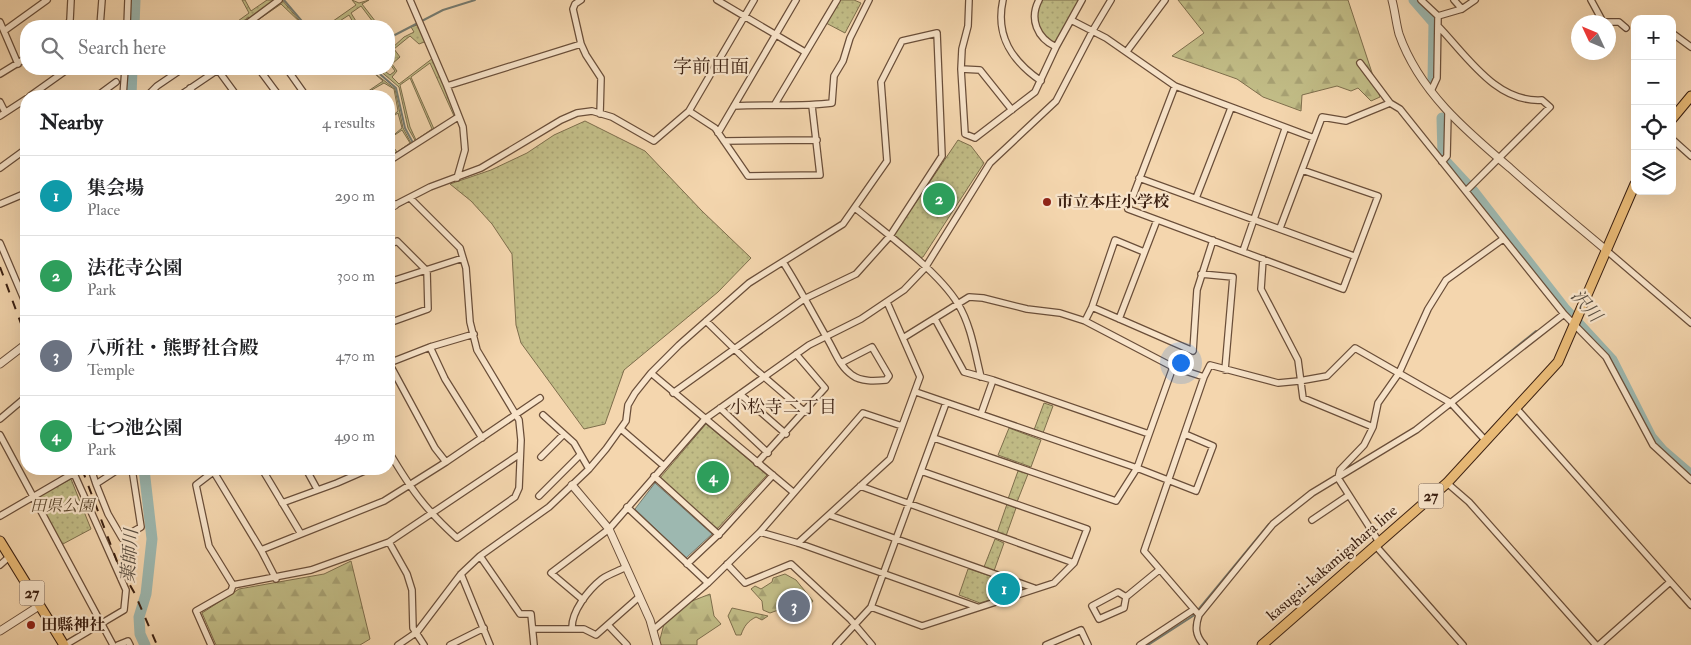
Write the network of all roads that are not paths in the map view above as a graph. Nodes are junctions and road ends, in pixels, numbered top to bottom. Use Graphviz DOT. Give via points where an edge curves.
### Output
graph roads {
  1 [pos="47,0"];
  2 [pos="71,0"];
  3 [pos="102,0"];
  4 [pos="128,0"];
  5 [pos="279,0"];
  6 [pos="410,0"];
  7 [pos="581,0"];
  8 [pos="717,0"];
  9 [pos="754,0"];
  10 [pos="796,0"];
  11 [pos="837,0"];
  12 [pos="869,0"];
  13 [pos="969,0"];
  14 [pos="1003,0"];
  15 [pos="1082,0"];
  16 [pos="1111,0"];
  17 [pos="1164,0"];
  18 [pos="1392,0"];
  19 [pos="1421,0"];
  20 [pos="1454,0"];
  21 [pos="1475,0"];
  22 [pos="1591,0"];
  23 [pos="1037,1"];
  24 [pos="1462,9"];
  25 [pos="1600,15"];
  26 [pos="1438,16"];
  27 [pos="744,18"];
  28 [pos="70,20"];
  29 [pos="100,20"];
  30 [pos="126,20"];
  31 [pos="253,20"];
  32 [pos="1072,20"];
  33 [pos="0,22"];
  34 [pos="1616,22"];
  35 [pos="1438,26"];
  36 [pos="1626,28"];
  37 [pos="1092,30"];
  38 [pos="4,31"];
  39 [pos="776,36"];
  40 [pos="1676,36"];
  41 [pos="581,44"];
  42 [pos="1056,47"];
  43 [pos="1691,47"];
  44 [pos="805,52"];
  45 [pos="1127,52"];
  46 [pos="1360,63"];
  47 [pos="18,64"];
  48 [pos="961,69"];
  49 [pos="0,74"];
  50 [pos="60,75"];
  51 [pos="124,75"];
  52 [pos="173,75"];
  53 [pos="210,75"];
  54 [pos="223,75"];
  55 [pos="263,75"];
  56 [pos="291,75"];
  57 [pos="1041,81"];
  58 [pos="116,82"];
  59 [pos="447,86"];
  60 [pos="1174,86"];
  61 [pos="190,88"];
  62 [pos="38,90"];
  63 [pos="106,90"];
  64 [pos="123,90"];
  65 [pos="153,90"];
  66 [pos="187,90"];
  67 [pos="233,90"];
  68 [pos="274,90"];
  69 [pos="302,90"];
  70 [pos="1431,91"];
  71 [pos="1691,96"];
  72 [pos="0,102"];
  73 [pos="20,102"];
  74 [pos="1390,103"];
  75 [pos="775,104"];
  76 [pos="734,106"];
  77 [pos="812,106"];
  78 [pos="1231,108"];
  79 [pos="1012,110"];
  80 [pos="688,112"];
  81 [pos="1448,113"];
  82 [pos="2,114"];
  83 [pos="600,114"];
  84 [pos="1676,114"];
  85 [pos="458,117"];
  86 [pos="1285,129"];
  87 [pos="718,132"];
  88 [pos="1314,138"];
  89 [pos="817,140"];
  90 [pos="724,142"];
  91 [pos="1676,143"];
  92 [pos="20,153"];
  93 [pos="1691,156"];
  94 [pos="395,157"];
  95 [pos="1498,159"];
  96 [pos="1442,162"];
  97 [pos="0,168"];
  98 [pos="1302,170"];
  99 [pos="457,178"];
  100 [pos="1139,178"];
  101 [pos="1466,191"];
  102 [pos="1631,193"];
  103 [pos="20,196"];
  104 [pos="410,198"];
  105 [pos="1196,198"];
  106 [pos="0,204"];
  107 [pos="395,205"];
  108 [pos="855,208"];
  109 [pos="1157,220"];
  110 [pos="1252,220"];
  111 [pos="1280,228"];
  112 [pos="890,236"];
  113 [pos="1503,239"];
  114 [pos="1213,240"];
  115 [pos="395,242"];
  116 [pos="0,243"];
  117 [pos="1606,250"];
  118 [pos="1243,251"];
  119 [pos="1144,252"];
  120 [pos="1354,256"];
  121 [pos="463,258"];
  122 [pos="1263,259"];
  123 [pos="783,262"];
  124 [pos="925,268"];
  125 [pos="426,271"];
  126 [pos="1201,274"];
  127 [pos="395,280"];
  128 [pos="20,290"];
  129 [pos="804,299"];
  130 [pos="887,302"];
  131 [pos="958,304"];
  132 [pos="1092,308"];
  133 [pos="1564,314"];
  134 [pos="935,319"];
  135 [pos="1119,319"];
  136 [pos="706,321"];
  137 [pos="1085,321"];
  138 [pos="395,322"];
  139 [pos="1577,322"];
  140 [pos="1691,323"];
  141 [pos="474,334"];
  142 [pos="826,336"];
  143 [pos="903,338"];
  144 [pos="430,347"];
  145 [pos="20,349"];
  146 [pos="734,349"];
  147 [pos="796,354"];
  148 [pos="395,361"];
  149 [pos="841,363"];
  150 [pos="0,364"];
  151 [pos="1173,367"];
  152 [pos="1225,370"];
  153 [pos="651,373"];
  154 [pos="1399,373"];
  155 [pos="395,374"];
  156 [pos="765,376"];
  157 [pos="982,377"];
  158 [pos="1204,377"];
  159 [pos="994,380"];
  160 [pos="1299,381"];
  161 [pos="916,392"];
  162 [pos="673,393"];
  163 [pos="740,394"];
  164 [pos="540,398"];
  165 [pos="20,402"];
  166 [pos="946,403"];
  167 [pos="1451,403"];
  168 [pos="720,408"];
  169 [pos="1517,409"];
  170 [pos="805,412"];
  171 [pos="516,414"];
  172 [pos="981,414"];
  173 [pos="543,415"];
  174 [pos="0,419"];
  175 [pos="705,419"];
  176 [pos="902,426"];
  177 [pos="1373,427"];
  178 [pos="620,429"];
  179 [pos="564,434"];
  180 [pos="786,434"];
  181 [pos="1149,434"];
  182 [pos="1185,434"];
  183 [pos="0,435"];
  184 [pos="482,438"];
  185 [pos="934,438"];
  186 [pos="1486,441"];
  187 [pos="768,452"];
  188 [pos="520,454"];
  189 [pos="580,455"];
  190 [pos="541,457"];
  191 [pos="446,462"];
  192 [pos="757,463"];
  193 [pos="395,465"];
  194 [pos="664,466"];
  195 [pos="1137,468"];
  196 [pos="589,469"];
  197 [pos="921,471"];
  198 [pos="20,473"];
  199 [pos="21,475"];
  200 [pos="67,475"];
  201 [pos="75,475"];
  202 [pos="93,475"];
  203 [pos="110,475"];
  204 [pos="133,475"];
  205 [pos="207,475"];
  206 [pos="217,475"];
  207 [pos="266,475"];
  208 [pos="309,475"];
  209 [pos="347,475"];
  210 [pos="773,475"];
  211 [pos="654,476"];
  212 [pos="1338,478"];
  213 [pos="1168,480"];
  214 [pos="1691,480"];
  215 [pos="1447,483"];
  216 [pos="96,484"];
  217 [pos="572,485"];
  218 [pos="409,486"];
  219 [pos="860,486"];
  220 [pos="317,489"];
  221 [pos="793,492"];
  222 [pos="1348,495"];
  223 [pos="539,496"];
  224 [pos="33,497"];
  225 [pos="282,502"];
  226 [pos="909,505"];
  227 [pos="627,508"];
  228 [pos="430,514"];
  229 [pos="829,515"];
  230 [pos="0,516"];
  231 [pos="1312,520"];
  232 [pos="609,528"];
  233 [pos="760,532"];
  234 [pos="301,534"];
  235 [pos="718,535"];
  236 [pos="896,539"];
  237 [pos="0,541"];
  238 [pos="389,542"];
  239 [pos="798,543"];
  240 [pos="1377,543"];
  241 [pos="261,550"];
  242 [pos="480,556"];
  243 [pos="9,557"];
  244 [pos="1074,563"];
  245 [pos="688,564"];
  246 [pos="727,564"];
  247 [pos="0,565"];
  248 [pos="626,567"];
  249 [pos="1159,570"];
  250 [pos="883,573"];
  251 [pos="461,574"];
  252 [pos="276,579"];
  253 [pos="1670,582"];
  254 [pos="708,583"];
  255 [pos="233,585"];
  256 [pos="1034,588"];
  257 [pos="640,597"];
  258 [pos="1126,597"];
  259 [pos="583,600"];
  260 [pos="1691,605"];
  261 [pos="40,606"];
  262 [pos="871,607"];
  263 [pos="977,607"];
  264 [pos="1193,610"];
  265 [pos="1199,614"];
  266 [pos="101,624"];
  267 [pos="608,625"];
  268 [pos="854,625"];
  269 [pos="484,628"];
  270 [pos="572,628"];
  271 [pos="533,629"];
  272 [pos="652,630"];
  273 [pos="0,632"];
  274 [pos="417,632"];
  275 [pos="64,645"];
  276 [pos="113,645"];
  277 [pos="118,645"];
  278 [pos="130,645"];
  279 [pos="211,645"];
  280 [pos="398,645"];
  281 [pos="424,645"];
  282 [pos="450,645"];
  283 [pos="490,645"];
  284 [pos="534,645"];
  285 [pos="627,645"];
  286 [pos="657,645"];
  287 [pos="836,645"];
  288 [pos="872,645"];
  289 [pos="1046,645"];
  290 [pos="1088,645"];
  291 [pos="1140,645"];
  292 [pos="1204,645"];
  293 [pos="1262,645"];
  294 [pos="1462,645"];
  295 [pos="1597,645"];
  1 -- 38 [label="street"];
  2 -- 28 [label="street"];
  3 -- 29 [label="street"];
  4 -- 30 [label="street"];
  5 -- 31 [label="street"];
  6 -- 59 [label="street"];
  7 -- 41 [label="street" via="573,6"];
  8 -- 27 [label="street"];
  9 -- 27 [label="street"];
  10 -- 39 [label="street"];
  11 -- 44 [label="street"];
  12 -- 77 [label="street" via="834,76 832,103"];
  13 -- 48 [label="street"];
  14 -- 57 [label="street" via="1001,29 1009,53"];
  15 -- 32 [label="street"];
  16 -- 37 [label="street"];
  17 -- 45 [label="street"];
  18 -- 70 [label="street" via="1399,34"];
  19 -- 26 [label="street"];
  20 -- 24 [label="street"];
  21 -- 24 [label="street"];
  22 -- 25 [label="street"];
  23 -- 42 [label="street" via="1034,14 1038,32"];
  24 -- 26 [label="street"];
  26 -- 35 [label="street"];
  27 -- 39 [label="street"];
  27 -- 80 [label="street"];
  32 -- 37 [label="street"];
  32 -- 42 [label="street"];
  33 -- 38 [label="street"];
  34 -- 36 [label="street"];
  35 -- 70 [label="street" via="1437,78"];
  35 -- 95 [label="street" via="1498,88 1514,96 1542,100 1550,107"];
  37 -- 45 [label="street"];
  37 -- 124 [label="street" via="1056,101 990,163"];
  38 -- 47 [label="street"];
  39 -- 44 [label="street"];
  39 -- 76 [label="street"];
  40 -- 43 [label="street"];
  41 -- 59 [label="street"];
  41 -- 83 [label="street" via="601,78"];
  42 -- 57 [label="street"];
  44 -- 75 [label="street"];
  45 -- 60 [label="street"];
  46 -- 74 [label="street"];
  47 -- 49 [label="street"];
  48 -- 79 [label="street" via="980,70"];
  48 -- 79 [label="street" via="965,134 975,138"];
  50 -- 62 [label="street"];
  51 -- 64 [label="street"];
  52 -- 65 [label="street"];
  53 -- 61 [label="street"];
  54 -- 67 [label="street"];
  55 -- 68 [label="street"];
  56 -- 69 [label="street"];
  57 -- 79 [label="street" via="1035,92"];
  58 -- 63 [label="street"];
  59 -- 85 [label="street"];
  60 -- 78 [label="street"];
  60 -- 100 [label="street"];
  61 -- 66 [label="street"];
  70 -- 81 [label="street"];
  71 -- 84 [label="main road"];
  72 -- 82 [label="street"];
  73 -- 82 [label="street"];
  74 -- 88 [label="street" via="1346,121 1322,117"];
  74 -- 96 [label="street" via="1400,109"];
  75 -- 76 [label="street"];
  75 -- 77 [label="street"];
  76 -- 87 [label="street"];
  77 -- 89 [label="street"];
  78 -- 86 [label="street"];
  78 -- 105 [label="street"];
  80 -- 83 [label="street" via="654,141 622,121"];
  80 -- 87 [label="street"];
  81 -- 95 [label="street"];
  81 -- 96 [label="street" via="1447,156"];
  83 -- 99 [label="street" via="585,111 561,120 481,168"];
  85 -- 94 [label="street"];
  85 -- 99 [label="street" via="463,127 465,150"];
  86 -- 88 [label="street"];
  86 -- 110 [label="street"];
  87 -- 90 [label="street"];
  88 -- 98 [label="street"];
  89 -- 90 [label="street"];
  89 -- 90 [label="street" via="820,175 748,176"];
  91 -- 93 [label="street"];
  92 -- 97 [label="street"];
  95 -- 101 [label="street"];
  95 -- 117 [label="street"];
  96 -- 101 [label="street"];
  98 -- 111 [label="street"];
  98 -- 120 [label="street" via="1378,196"];
  99 -- 104 [label="street"];
  100 -- 105 [label="street"];
  100 -- 109 [label="street" via="1128,209"];
  101 -- 113 [label="street"];
  102 -- 117 [label="main road, kasugai-kakamigahara line / 27"];
  103 -- 106 [label="street"];
  104 -- 107 [label="street"];
  104 -- 121 [label="street" via="458,244"];
  105 -- 110 [label="street"];
  108 -- 112 [label="street"];
  108 -- 112 [label="street" via="887,161 881,82 902,41 936,33 942,156"];
  108 -- 123 [label="street" via="843,224"];
  109 -- 114 [label="street"];
  109 -- 119 [label="street"];
  110 -- 111 [label="street"];
  110 -- 118 [label="street"];
  111 -- 120 [label="street"];
  112 -- 124 [label="street"];
  112 -- 129 [label="street" via="856,274"];
  113 -- 133 [label="street"];
  113 -- 154 [label="street" via="1446,280 1428,309"];
  114 -- 118 [label="street"];
  114 -- 126 [label="street"];
  115 -- 125 [label="street"];
  116 -- 128 [label="street"];
  117 -- 139 [label="main road, kasugai-kakamigahara line / 27"];
  117 -- 140 [label="street"];
  118 -- 122 [label="street"];
  119 -- 132 [label="street" via="1115,240"];
  119 -- 135 [label="street"];
  120 -- 122 [label="street" via="1343,289"];
  121 -- 125 [label="street"];
  121 -- 141 [label="street"];
  122 -- 160 [label="street" via="1261,289 1298,360"];
  123 -- 129 [label="street"];
  123 -- 136 [label="street" via="750,283"];
  124 -- 130 [label="street"];
  124 -- 131 [label="street"];
  125 -- 127 [label="street"];
  125 -- 138 [label="street" via="428,308"];
  126 -- 135 [label="street" via="1194,317 1193,351"];
  126 -- 152 [label="street" via="1233,277"];
  129 -- 142 [label="street"];
  129 -- 146 [label="street"];
  130 -- 142 [label="street"];
  130 -- 143 [label="street"];
  131 -- 134 [label="street"];
  131 -- 137 [label="street" via="969,297 983,298"];
  131 -- 157 [label="street" via="965,317"];
  132 -- 135 [label="street"];
  132 -- 137 [label="street"];
  133 -- 139 [label="street"];
  133 -- 167 [label="street"];
  134 -- 143 [label="street"];
  134 -- 157 [label="street" via="964,372"];
  136 -- 146 [label="street"];
  136 -- 153 [label="street"];
  137 -- 151 [label="street"];
  139 -- 169 [label="main road, kasugai-kakamigahara line / 27" via="1558,362"];
  139 -- 214 [label="street" via="1606,357 1653,445"];
  141 -- 144 [label="street"];
  141 -- 171 [label="street" via="482,359"];
  142 -- 147 [label="street"];
  142 -- 149 [label="street"];
  143 -- 161 [label="street" via="920,377"];
  144 -- 148 [label="street"];
  144 -- 184 [label="street" via="445,379"];
  145 -- 150 [label="street"];
  146 -- 156 [label="street"];
  146 -- 162 [label="street"];
  147 -- 156 [label="street"];
  147 -- 170 [label="street" via="825,388"];
  149 -- 149 [label="street" via="854,377 872,381 886,380 889,376 872,347"];
  151 -- 158 [label="street"];
  151 -- 181 [label="street"];
  152 -- 158 [label="street" via="1210,364"];
  152 -- 160 [label="street" via="1278,382"];
  153 -- 162 [label="street"];
  153 -- 178 [label="street" via="628,405 626,421"];
  154 -- 160 [label="street" via="1355,348 1327,376"];
  154 -- 167 [label="street"];
  154 -- 177 [label="street" via="1378,403"];
  155 -- 191 [label="street"];
  156 -- 163 [label="street"];
  156 -- 170 [label="street"];
  157 -- 159 [label="street"];
  158 -- 182 [label="street"];
  159 -- 172 [label="street"];
  159 -- 181 [label="street"];
  160 -- 177 [label="street" via="1303,398"];
  161 -- 166 [label="street"];
  161 -- 176 [label="street"];
  162 -- 175 [label="street"];
  163 -- 168 [label="street"];
  163 -- 180 [label="street"];
  164 -- 171 [label="street"];
  165 -- 174 [label="street"];
  166 -- 172 [label="street"];
  166 -- 185 [label="street"];
  167 -- 186 [label="street"];
  167 -- 212 [label="street" via="1416,430"];
  168 -- 175 [label="street"];
  168 -- 187 [label="street"];
  169 -- 186 [label="main road, kasugai-kakamigahara line / 27"];
  169 -- 253 [label="street"];
  170 -- 180 [label="street"];
  171 -- 184 [label="street"];
  171 -- 188 [label="street"];
  172 -- 195 [label="street"];
  173 -- 179 [label="street"];
  175 -- 192 [label="street"];
  175 -- 194 [label="street"];
  176 -- 219 [label="street" via="890,459"];
  176 -- 221 [label="street" via="863,413"];
  177 -- 212 [label="street" via="1364,445 1340,470"];
  178 -- 194 [label="street"];
  178 -- 196 [label="street"];
  179 -- 189 [label="street"];
  179 -- 190 [label="street"];
  180 -- 187 [label="street"];
  181 -- 195 [label="street"];
  182 -- 213 [label="street"];
  182 -- 213 [label="street" via="1213,446 1196,492"];
  183 -- 198 [label="street"];
  184 -- 191 [label="street"];
  185 -- 195 [label="street" via="1116,502"];
  185 -- 197 [label="street"];
  186 -- 215 [label="main road, kasugai-kakamigahara line / 27"];
  187 -- 192 [label="street"];
  188 -- 228 [label="street"];
  188 -- 228 [label="street" via="519,488 515,497 457,538"];
  189 -- 196 [label="street"];
  189 -- 223 [label="street"];
  191 -- 218 [label="street"];
  192 -- 210 [label="street"];
  193 -- 218 [label="street"];
  194 -- 211 [label="street"];
  195 -- 213 [label="street"];
  196 -- 217 [label="street"];
  197 -- 226 [label="street"];
  197 -- 244 [label="street" via="1087,529"];
  199 -- 224 [label="street"];
  200 -- 224 [label="street"];
  201 -- 266 [label="street" via="126,590 124,610"];
  202 -- 216 [label="street"];
  203 -- 216 [label="street"];
  204 -- 216 [label="street" via="141,527 122,538"];
  205 -- 255 [label="street" via="196,485 209,546"];
  206 -- 241 [label="street"];
  207 -- 225 [label="street"];
  208 -- 220 [label="street"];
  209 -- 220 [label="street"];
  210 -- 221 [label="street"];
  210 -- 235 [label="street"];
  211 -- 227 [label="street"];
  211 -- 235 [label="street"];
  212 -- 222 [label="street"];
  212 -- 265 [label="street" via="1312,493 1273,524"];
  213 -- 249 [label="street" via="1144,551"];
  215 -- 240 [label="main road, kasugai-kakamigahara line / 27"];
  215 -- 295 [label="street" via="1469,502"];
  217 -- 232 [label="street"];
  217 -- 242 [label="street" via="548,507"];
  218 -- 228 [label="street"];
  218 -- 234 [label="street" via="384,501"];
  219 -- 226 [label="street"];
  219 -- 229 [label="street"];
  220 -- 225 [label="street"];
  221 -- 233 [label="street"];
  222 -- 231 [label="street"];
  222 -- 240 [label="street"];
  224 -- 230 [label="street"];
  224 -- 266 [label="street"];
  225 -- 234 [label="street"];
  226 -- 236 [label="street"];
  226 -- 244 [label="street"];
  227 -- 232 [label="street"];
  227 -- 245 [label="street"];
  228 -- 238 [label="street"];
  229 -- 236 [label="street"];
  229 -- 239 [label="street"];
  232 -- 248 [label="street"];
  232 -- 259 [label="street" via="551,573"];
  233 -- 239 [label="street"];
  233 -- 246 [label="street"];
  234 -- 241 [label="street"];
  235 -- 245 [label="street"];
  236 -- 250 [label="street"];
  236 -- 256 [label="street"];
  237 -- 243 [label="main road, 27"];
  238 -- 252 [label="street"];
  238 -- 274 [label="street" via="412,590 413,628"];
  239 -- 250 [label="street"];
  240 -- 293 [label="main road, kasugai-kakamigahara line / 27"];
  240 -- 294 [label="street"];
  241 -- 252 [label="street"];
  242 -- 251 [label="street"];
  242 -- 271 [label="street" via="520,614 531,614"];
  243 -- 247 [label="street"];
  243 -- 261 [label="main road, 27"];
  244 -- 256 [label="street" via="1054,583"];
  245 -- 254 [label="street"];
  246 -- 254 [label="street"];
  246 -- 268 [label="street" via="745,583 791,564"];
  248 -- 257 [label="street"];
  248 -- 259 [label="street" via="601,580"];
  249 -- 258 [label="street"];
  249 -- 264 [label="street"];
  250 -- 262 [label="street"];
  250 -- 263 [label="street"];
  251 -- 269 [label="street"];
  251 -- 274 [label="street"];
  252 -- 255 [label="street"];
  253 -- 260 [label="street"];
  253 -- 295 [label="street"];
  254 -- 272 [label="street"];
  255 -- 279 [label="street" via="231,591 196,611"];
  256 -- 263 [label="street"];
  257 -- 267 [label="street"];
  257 -- 272 [label="street"];
  258 -- 258 [label="street" via="1124,608 1099,619 1092,606 1118,592"];
  259 -- 270 [label="street" via="572,618"];
  261 -- 273 [label="street"];
  261 -- 275 [label="main road, 27"];
  262 -- 263 [label="street" via="922,626"];
  262 -- 268 [label="street"];
  264 -- 265 [label="street"];
  264 -- 291 [label="street"];
  265 -- 292 [label="street" via="1195,626"];
  266 -- 275 [label="street"];
  266 -- 276 [label="street"];
  267 -- 270 [label="street" via="596,635"];
  267 -- 285 [label="street"];
  268 -- 287 [label="street"];
  268 -- 288 [label="street"];
  269 -- 282 [label="street"];
  269 -- 283 [label="street"];
  270 -- 271 [label="street"];
  271 -- 284 [label="street"];
  272 -- 286 [label="street"];
  274 -- 280 [label="street"];
  274 -- 281 [label="street"];
  277 -- 278 [label="street" via="128,640"];
  289 -- 290 [label="street" via="1081,630"];
}
